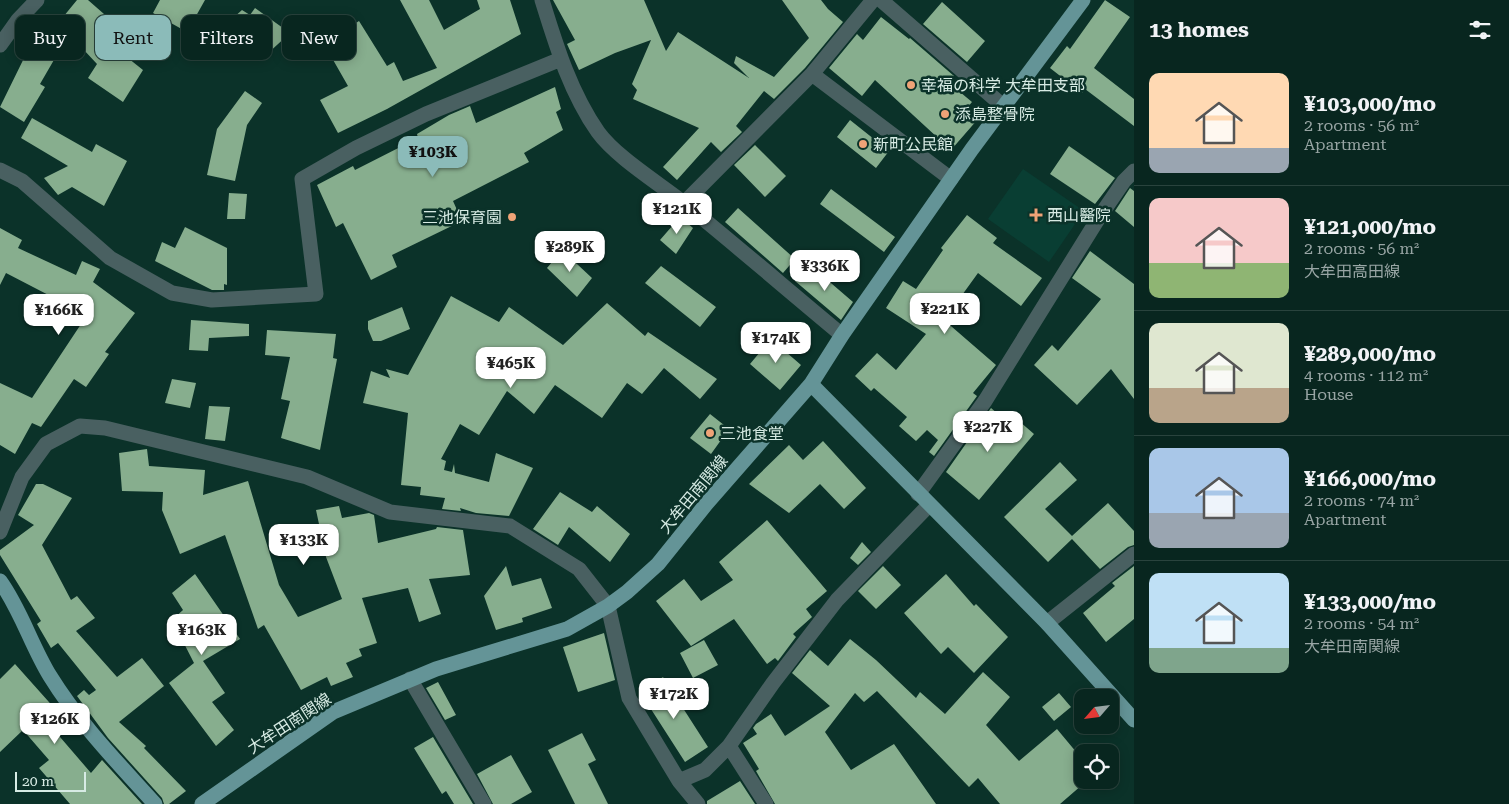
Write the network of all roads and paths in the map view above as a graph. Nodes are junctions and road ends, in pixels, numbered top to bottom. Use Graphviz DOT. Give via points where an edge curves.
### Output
graph roads {
  1 [pos="37,0"];
  2 [pos="542,0"];
  3 [pos="873,0"];
  4 [pos="881,0"];
  5 [pos="1082,0"];
  6 [pos="0,45"];
  7 [pos="561,59"];
  8 [pos="812,74"];
  9 [pos="1003,106"];
  10 [pos="0,170"];
  11 [pos="1134,171"];
  12 [pos="951,179"];
  13 [pos="684,203"];
  14 [pos="842,335"];
  15 [pos="811,384"];
  16 [pos="918,494"];
  17 [pos="929,505"];
  18 [pos="0,532"];
  19 [pos="1134,554"];
  20 [pos="0,581"];
  21 [pos="608,606"];
  22 [pos="1047,623"];
  23 [pos="410,679"];
  24 [pos="1134,720"];
  25 [pos="729,746"];
  26 [pos="679,781"];
  27 [pos="697,803"];
  28 [pos="155,804"];
  29 [pos="202,804"];
  30 [pos="484,804"];
  31 [pos="766,804"];
  1 -- 6 [label="street"];
  2 -- 7 [label="street"];
  3 -- 8 [label="street"];
  4 -- 9 [label="street"];
  5 -- 9 [label="main road, 大牟田南関線"];
  7 -- 10 [label="street" via="426,114 302,179 316,294 212,300 172,293 110,258 22,181"];
  7 -- 13 [label="street" via="577,96 599,133 630,163"];
  8 -- 12 [label="street"];
  8 -- 13 [label="street"];
  9 -- 12 [label="main road, 大牟田南関線"];
  11 -- 16 [label="street" via="1098,219 985,401"];
  12 -- 14 [label="main road, 大牟田南関線"];
  13 -- 14 [label="street"];
  14 -- 15 [label="main road, 大牟田南関線"];
  15 -- 16 [label="main road"];
  15 -- 21 [label="main road, 大牟田南関線" via="658,564"];
  16 -- 17 [label="main road"];
  17 -- 22 [label="main road"];
  17 -- 25 [label="street" via="837,600"];
  18 -- 21 [label="street" via="22,477 46,444 80,426 105,428 307,476 390,512 510,526 579,569"];
  19 -- 22 [label="street"];
  20 -- 28 [label="main road" via="11,596 50,676 89,731"];
  21 -- 23 [label="main road, 大牟田南関線" via="567,629"];
  21 -- 26 [label="street" via="629,698"];
  22 -- 24 [label="main road"];
  23 -- 29 [label="main road, 大牟田南関線" via="333,712"];
  23 -- 30 [label="street"];
  25 -- 26 [label="street" via="705,770"];
  25 -- 31 [label="street"];
  26 -- 27 [label="street"];
}
